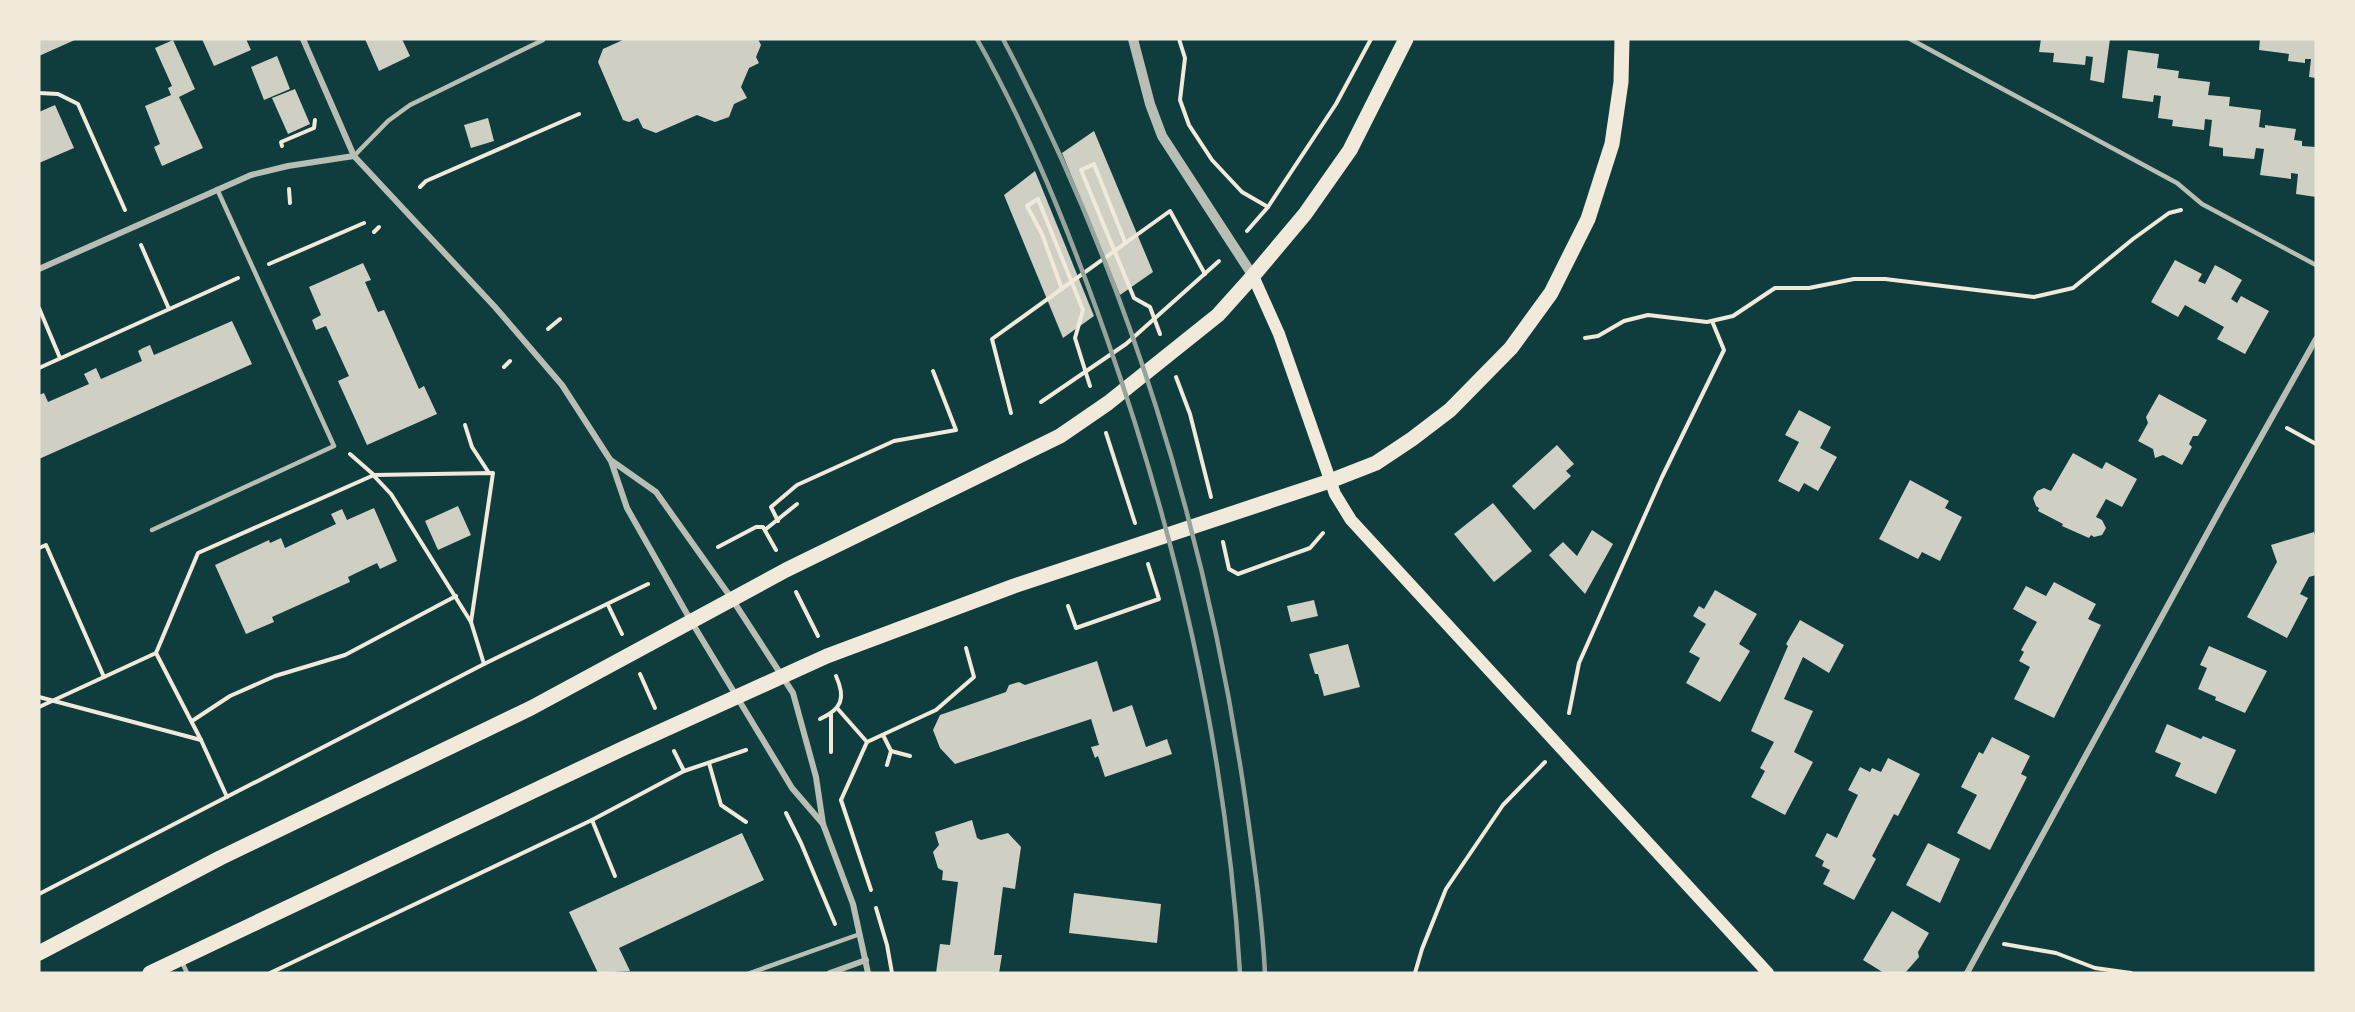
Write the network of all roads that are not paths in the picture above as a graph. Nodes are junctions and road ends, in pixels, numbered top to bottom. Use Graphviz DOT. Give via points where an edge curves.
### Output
graph roads {
  1 [pos="303,39"];
  2 [pos="1133,39"];
  3 [pos="1406,39"];
  4 [pos="1622,39"];
  5 [pos="1910,39"];
  6 [pos="543,40"];
  7 [pos="354,156"];
  8 [pos="217,189"];
  9 [pos="2316,265"];
  10 [pos="39,269"];
  11 [pos="1253,276"];
  12 [pos="2316,339"];
  13 [pos="611,460"];
  14 [pos="1330,481"];
  15 [pos="152,530"];
  16 [pos="732,599"];
  17 [pos="691,621"];
  18 [pos="781,676"];
  19 [pos="736,696"];
  20 [pos="823,824"];
  21 [pos="860,934"];
  22 [pos="39,953"];
  23 [pos="181,958"];
  24 [pos="866,960"];
  25 [pos="150,973"];
  26 [pos="187,973"];
  27 [pos="750,973"];
  28 [pos="830,973"];
  29 [pos="868,973"];
  30 [pos="1768,973"];
  31 [pos="1967,973"];
  1 -- 7 [label="street"];
  2 -- 11 [label="street" via="1162,136"];
  3 -- 11 [label="main road" via="1350,150 1305,214"];
  4 -- 14 [label="main road" via="1621,82 1612,144 1588,219 1551,293 1511,348 1450,410 1376,463"];
  5 -- 9 [label="lane" via="2177,183 2202,204"];
  6 -- 7 [label="lane" via="410,105"];
  7 -- 8 [label="street" via="288,166"];
  7 -- 13 [label="street" via="562,385"];
  8 -- 10 [label="street"];
  8 -- 15 [label="lane" via="334,446"];
  11 -- 14 [label="main road" via="1279,334"];
  11 -- 16 [label="main road" via="1218,315 1060,436"];
  12 -- 31 [label="street"];
  13 -- 16 [label="street" via="656,492"];
  13 -- 17 [label="street" via="627,508"];
  14 -- 18 [label="main road" via="949,609"];
  14 -- 30 [label="main road" via="1351,520"];
  16 -- 17 [label="main road"];
  16 -- 18 [label="street"];
  17 -- 19 [label="street"];
  17 -- 22 [label="main road" via="531,708 220,858"];
  18 -- 19 [label="main road"];
  18 -- 20 [label="street" via="793,693 816,777"];
  19 -- 20 [label="street" via="792,788"];
  19 -- 23 [label="main road"];
  20 -- 21 [label="street"];
  21 -- 24 [label="street"];
  21 -- 27 [label="lane"];
  23 -- 25 [label="main road"];
  23 -- 26 [label="lane"];
  24 -- 28 [label="street"];
  24 -- 29 [label="street"];
}
